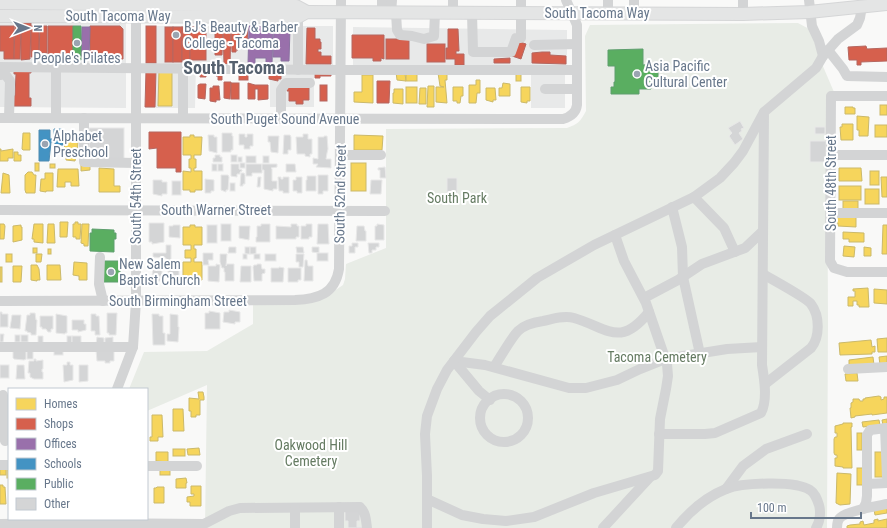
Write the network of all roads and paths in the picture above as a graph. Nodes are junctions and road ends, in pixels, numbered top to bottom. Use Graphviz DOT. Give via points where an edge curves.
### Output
graph roads {
  1 [pos="341,0"];
  2 [pos="382,0"];
  3 [pos="392,0"];
  4 [pos="453,0"];
  5 [pos="521,0"];
  6 [pos="566,0"];
  7 [pos="608,0"];
  8 [pos="634,0"];
  9 [pos="743,0"];
  10 [pos="0,4"];
  11 [pos="887,4"];
  12 [pos="809,6"];
  13 [pos="862,6"];
  14 [pos="136,7"];
  15 [pos="341,12"];
  16 [pos="390,13"];
  17 [pos="435,13"];
  18 [pos="453,13"];
  19 [pos="472,13"];
  20 [pos="521,13"];
  21 [pos="608,13"];
  22 [pos="634,13"];
  23 [pos="303,14"];
  24 [pos="572,14"];
  25 [pos="744,14"];
  26 [pos="0,16"];
  27 [pos="577,44"];
  28 [pos="534,45"];
  29 [pos="826,53"];
  30 [pos="0,67"];
  31 [pos="56,67"];
  32 [pos="136,68"];
  33 [pos="183,68"];
  34 [pos="298,70"];
  35 [pos="341,70"];
  36 [pos="577,70"];
  37 [pos="0,74"];
  38 [pos="887,77"];
  39 [pos="310,83"];
  40 [pos="545,89"];
  41 [pos="576,89"];
  42 [pos="887,96"];
  43 [pos="764,112"];
  44 [pos="5,118"];
  45 [pos="56,118"];
  46 [pos="84,118"];
  47 [pos="135,118"];
  48 [pos="183,118"];
  49 [pos="281,119"];
  50 [pos="341,119"];
  51 [pos="340,154"];
  52 [pos="382,155"];
  53 [pos="831,155"];
  54 [pos="887,155"];
  55 [pos="136,163"];
  56 [pos="694,197"];
  57 [pos="672,207"];
  58 [pos="0,210"];
  59 [pos="136,210"];
  60 [pos="340,211"];
  61 [pos="385,211"];
  62 [pos="831,212"];
  63 [pos="887,212"];
  64 [pos="763,230"];
  65 [pos="615,235"];
  66 [pos="735,252"];
  67 [pos="100,257"];
  68 [pos="339,269"];
  69 [pos="887,272"];
  70 [pos="763,274"];
  71 [pos="683,277"];
  72 [pos="644,298"];
  73 [pos="0,301"];
  74 [pos="103,301"];
  75 [pos="136,301"];
  76 [pos="649,312"];
  77 [pos="0,347"];
  78 [pos="762,347"];
  79 [pos="133,348"];
  80 [pos="700,354"];
  81 [pos="666,359"];
  82 [pos="454,361"];
  83 [pos="494,367"];
  84 [pos="887,367"];
  85 [pos="848,369"];
  86 [pos="765,384"];
  87 [pos="117,388"];
  88 [pos="4,395"];
  89 [pos="490,400"];
  90 [pos="886,428"];
  91 [pos="658,434"];
  92 [pos="807,434"];
  93 [pos="5,442"];
  94 [pos="148,466"];
  95 [pos="197,466"];
  96 [pos="650,477"];
  97 [pos="887,477"];
  98 [pos="887,483"];
  99 [pos="867,484"];
  100 [pos="726,489"];
  101 [pos="427,500"];
  102 [pos="887,504"];
  103 [pos="339,507"];
  104 [pos="295,508"];
  105 [pos="863,509"];
  106 [pos="93,523"];
  107 [pos="0,524"];
  108 [pos="295,528"];
  109 [pos="339,528"];
  110 [pos="367,528"];
  111 [pos="427,528"];
  112 [pos="603,528"];
  113 [pos="676,528"];
  114 [pos="816,528"];
  115 [pos="836,528"];
  1 -- 15 [label="street, South 52nd Street"];
  2 -- 16 [label="street"];
  3 -- 16 [label="street"];
  4 -- 18 [label="street"];
  5 -- 20 [label="street"];
  6 -- 24 [label="street"];
  7 -- 21 [label="street"];
  8 -- 22 [label="street"];
  9 -- 25 [label="street"];
  10 -- 14 [label="main road, South Tacoma Way"];
  11 -- 13 [label="main road, South Tacoma Way"];
  12 -- 13 [label="main road, South Tacoma Way"];
  12 -- 25 [label="main road, South Tacoma Way"];
  12 -- 29 [label="street" via="812,26"];
  13 -- 29 [label="street" via="857,25 838,39"];
  14 -- 23 [label="main road, South Tacoma Way" via="296,6"];
  14 -- 26 [label="main road, South Tacoma Way"];
  14 -- 32 [label="street, South 54th Street"];
  15 -- 16 [label="main road, South Tacoma Way"];
  15 -- 23 [label="main road, South Tacoma Way"];
  15 -- 35 [label="street, South 52nd Street"];
  16 -- 17 [label="main road, South Tacoma Way"];
  16 -- 17 [label="street" via="400,35 424,39 434,36"];
  17 -- 18 [label="main road, South Tacoma Way"];
  18 -- 19 [label="main road, South Tacoma Way"];
  19 -- 20 [label="main road, South Tacoma Way"];
  19 -- 20 [label="street" via="472,52 511,52 516,38 521,38"];
  20 -- 24 [label="main road, South Tacoma Way"];
  21 -- 22 [label="main road, South Tacoma Way"];
  21 -- 24 [label="main road, South Tacoma Way"];
  22 -- 25 [label="main road, South Tacoma Way"];
  23 -- 34 [label="street"];
  24 -- 27 [label="street" via="577,25"];
  27 -- 28 [label="street"];
  27 -- 36 [label="street"];
  29 -- 38 [label="street" via="847,76"];
  29 -- 43 [label="street" via="816,68"];
  30 -- 31 [label="street"];
  31 -- 32 [label="street"];
  31 -- 45 [label="street"];
  32 -- 33 [label="street"];
  32 -- 47 [label="street, South 54th Street"];
  33 -- 34 [label="street"];
  33 -- 48 [label="street"];
  34 -- 35 [label="street"];
  35 -- 36 [label="street"];
  35 -- 50 [label="street, South 52nd Street"];
  36 -- 41 [label="street"];
  37 -- 44 [label="street" via="5,74 10,80"];
  39 -- 49 [label="street" via="286,83 281,90"];
  40 -- 41 [label="street"];
  41 -- 50 [label="street, South Puget Sound Avenue" via="577,108 569,117 563,119"];
  42 -- 53 [label="street, South 48th Street" via="832,96"];
  43 -- 56 [label="street" via="734,163 720,178"];
  43 -- 64 [label="street"];
  44 -- 45 [label="street, South Puget Sound Avenue"];
  45 -- 46 [label="street, South Puget Sound Avenue"];
  46 -- 47 [label="street, South Puget Sound Avenue"];
  46 -- 55 [label="street" via="84,162"];
  47 -- 48 [label="street, South Puget Sound Avenue"];
  47 -- 55 [label="street, South 54th Street"];
  48 -- 49 [label="street, South Puget Sound Avenue"];
  49 -- 50 [label="street, South Puget Sound Avenue"];
  50 -- 51 [label="street, South 52nd Street"];
  51 -- 52 [label="street"];
  51 -- 60 [label="street, South 52nd Street"];
  53 -- 54 [label="street"];
  53 -- 62 [label="street, South 48th Street"];
  55 -- 59 [label="street, South 54th Street"];
  56 -- 57 [label="street"];
  56 -- 66 [label="street" via="724,228"];
  57 -- 65 [label="street"];
  57 -- 71 [label="street" via="682,248"];
  58 -- 59 [label="street, South Warner Street"];
  59 -- 60 [label="street, South Warner Street"];
  59 -- 75 [label="street, South 54th Street"];
  60 -- 61 [label="street, South Warner Street"];
  60 -- 68 [label="street, South 52nd Street"];
  62 -- 63 [label="street"];
  62 -- 69 [label="street, South 48th Street" via="830,261 834,268 847,272"];
  64 -- 66 [label="street" via="745,248"];
  64 -- 70 [label="street"];
  65 -- 72 [label="street" via="624,261"];
  65 -- 82 [label="street" via="538,278 490,316"];
  66 -- 71 [label="street" via="702,264"];
  67 -- 74 [label="street" via="99,284"];
  68 -- 75 [label="street, South Birmingham Street" via="336,282 330,289 307,299"];
  70 -- 78 [label="street"];
  70 -- 86 [label="street" via="811,303 817,327 817,337 811,348"];
  71 -- 72 [label="street"];
  71 -- 80 [label="street"];
  72 -- 76 [label="street"];
  73 -- 74 [label="street, South Birmingham Street"];
  74 -- 75 [label="street, South Birmingham Street"];
  75 -- 79 [label="street, South 54th Street"];
  76 -- 81 [label="street"];
  76 -- 83 [label="street" via="640,324 631,330 617,332 609,332 572,317 535,323 518,330"];
  77 -- 79 [label="street"];
  78 -- 80 [label="street"];
  78 -- 86 [label="street"];
  79 -- 87 [label="street, South 54th Street"];
  80 -- 81 [label="street"];
  81 -- 83 [label="street" via="617,380 586,388 569,388"];
  81 -- 91 [label="street" via="668,376"];
  82 -- 83 [label="street"];
  82 -- 89 [label="street"];
  82 -- 101 [label="street" via="437,389 427,416"];
  84 -- 85 [label="street"];
  86 -- 91 [label="street" via="761,413 715,433"];
  88 -- 93 [label="street"];
  89 -- 89 [label="street" via="483,408 481,418 489,437 509,442 519,437 526,429 528,419 523,404 515,397 505,395"];
  90 -- 97 [label="street"];
  90 -- 99 [label="street" via="870,430 867,435"];
  91 -- 96 [label="street" via="658,471"];
  92 -- 100 [label="street" via="766,449 743,466"];
  94 -- 95 [label="street"];
  96 -- 101 [label="street" via="594,493 534,517 506,522 462,515"];
  96 -- 112 [label="street"];
  98 -- 99 [label="street"];
  99 -- 105 [label="street"];
  100 -- 113 [label="street" via="700,504"];
  100 -- 114 [label="street" via="762,484 802,486 809,489 820,509"];
  101 -- 111 [label="street"];
  102 -- 105 [label="street"];
  103 -- 104 [label="street"];
  103 -- 109 [label="street"];
  103 -- 110 [label="street" via="360,507 364,511"];
  104 -- 106 [label="street" via="240,508 204,524"];
  104 -- 108 [label="street"];
  105 -- 115 [label="street" via="841,517"];
  106 -- 107 [label="street"];
}
